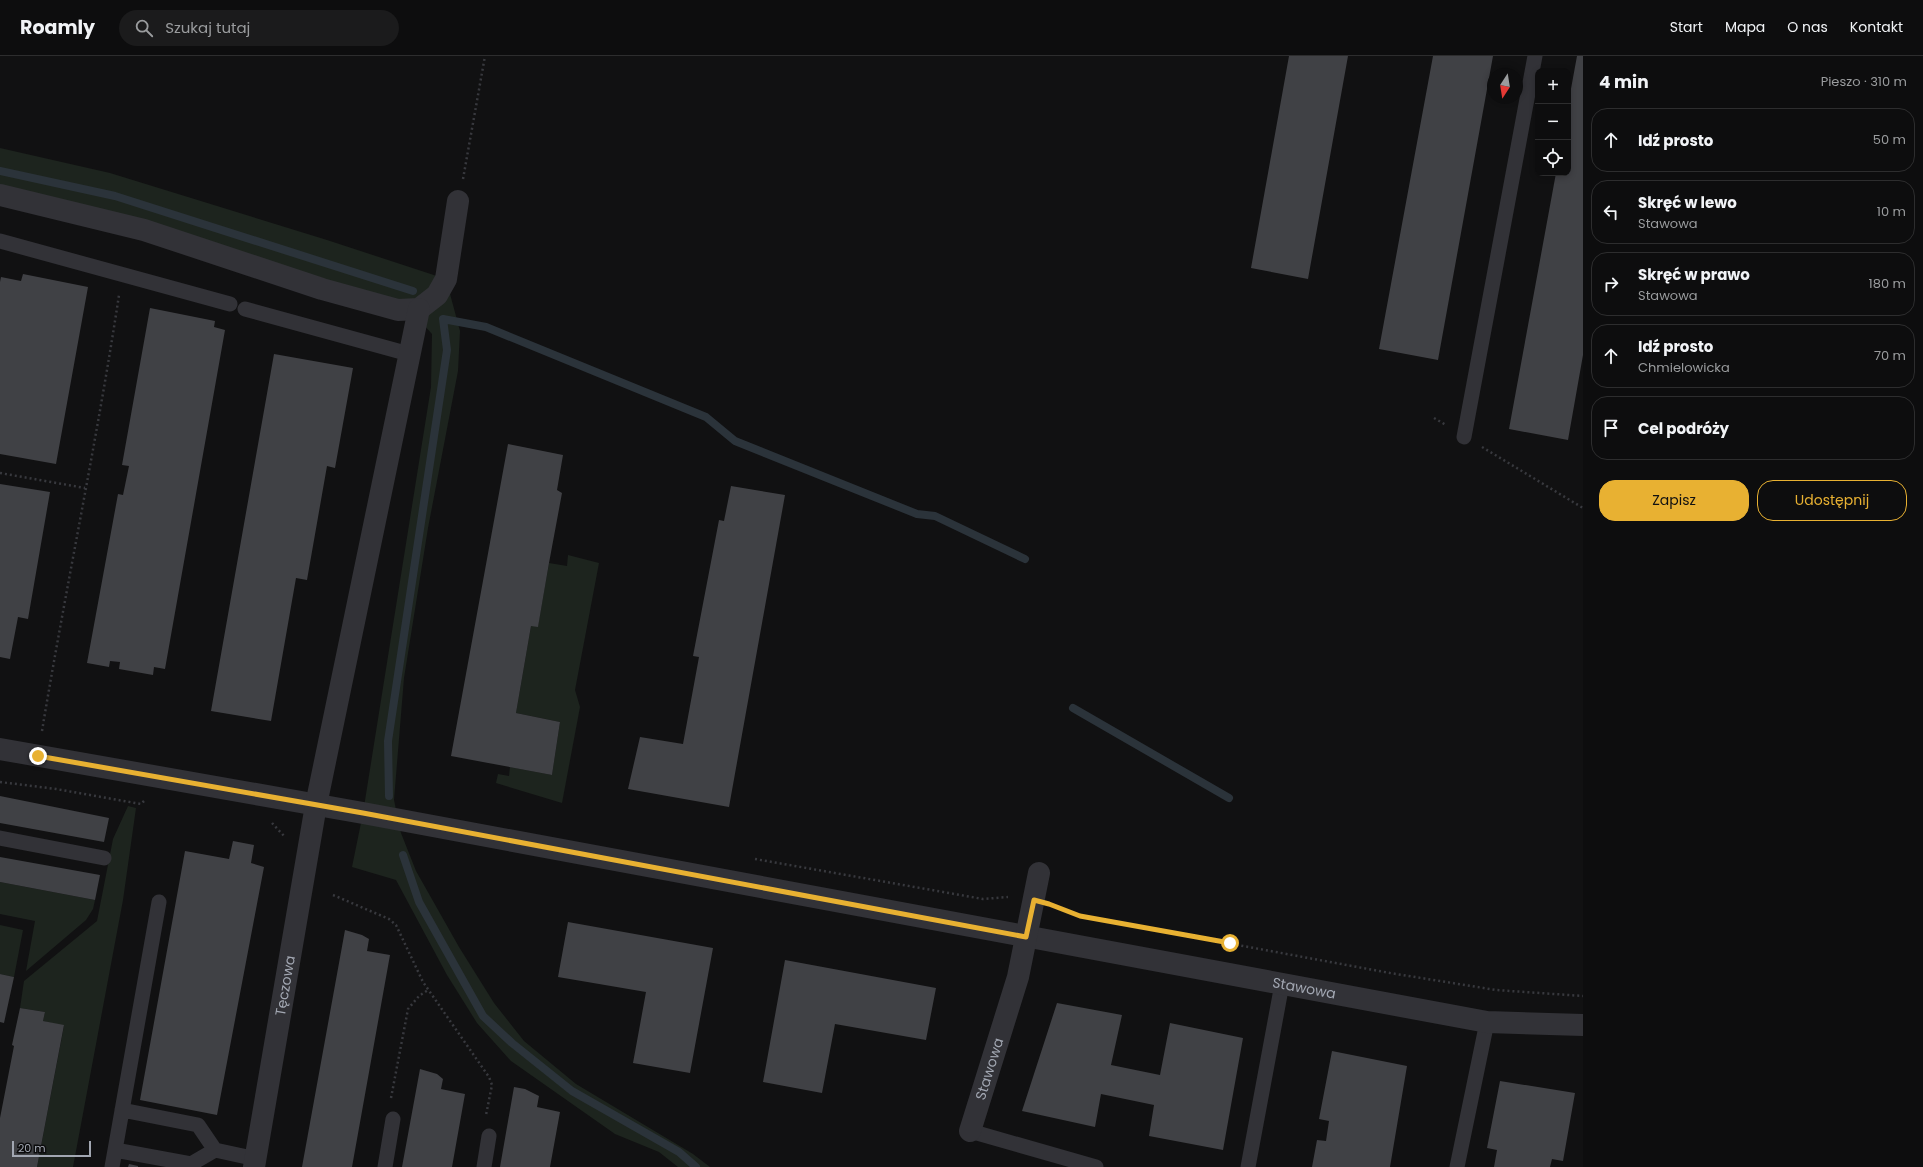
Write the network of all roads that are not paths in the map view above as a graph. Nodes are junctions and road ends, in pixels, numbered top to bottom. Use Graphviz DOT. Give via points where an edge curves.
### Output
graph roads {
  1 [pos="1535,56"];
  2 [pos="0,195"];
  3 [pos="458,201"];
  4 [pos="0,241"];
  5 [pos="230,304"];
  6 [pos="245,309"];
  7 [pos="419,309"];
  8 [pos="409,354"];
  9 [pos="1464,436"];
  10 [pos="0,749"];
  11 [pos="316,805"];
  12 [pos="0,838"];
  13 [pos="104,858"];
  14 [pos="1039,873"];
  15 [pos="159,902"];
  16 [pos="1026,937"];
  17 [pos="1282,984"];
  18 [pos="1487,1022"];
  19 [pos="1583,1025"];
  20 [pos="122,1110"];
  21 [pos="394,1119"];
  22 [pos="970,1131"];
  23 [pos="489,1136"];
  24 [pos="115,1150"];
  25 [pos="215,1150"];
  26 [pos="255,1163"];
  27 [pos="112,1167"];
  28 [pos="385,1167"];
  29 [pos="484,1167"];
  30 [pos="1096,1167"];
  31 [pos="1248,1167"];
  32 [pos="1457,1167"];
  1 -- 9 [label="lane"];
  2 -- 7 [label="street" via="144,230 368,302 398,310"];
  3 -- 7 [label="street" via="446,279 438,296"];
  4 -- 5 [label="lane"];
  6 -- 8 [label="lane"];
  7 -- 8 [label="street, Tęczowa"];
  8 -- 11 [label="street, Tęczowa"];
  10 -- 11 [label="street, Stawowa"];
  11 -- 16 [label="street, Stawowa"];
  11 -- 26 [label="street, Tęczowa"];
  12 -- 13 [label="lane"];
  14 -- 16 [label="street, Stawowa"];
  15 -- 20 [label="lane"];
  16 -- 17 [label="street, Stawowa"];
  16 -- 22 [label="street, Stawowa" via="1018,977"];
  17 -- 18 [label="street, Stawowa"];
  17 -- 31 [label="lane"];
  18 -- 19 [label="street, Stawowa"];
  18 -- 32 [label="lane"];
  20 -- 24 [label="lane"];
  20 -- 25 [label="lane" via="198,1125"];
  21 -- 28 [label="lane"];
  22 -- 30 [label="lane"];
  23 -- 29 [label="lane"];
  24 -- 25 [label="lane" via="191,1164"];
  24 -- 27 [label="lane"];
  25 -- 26 [label="lane"];
}
